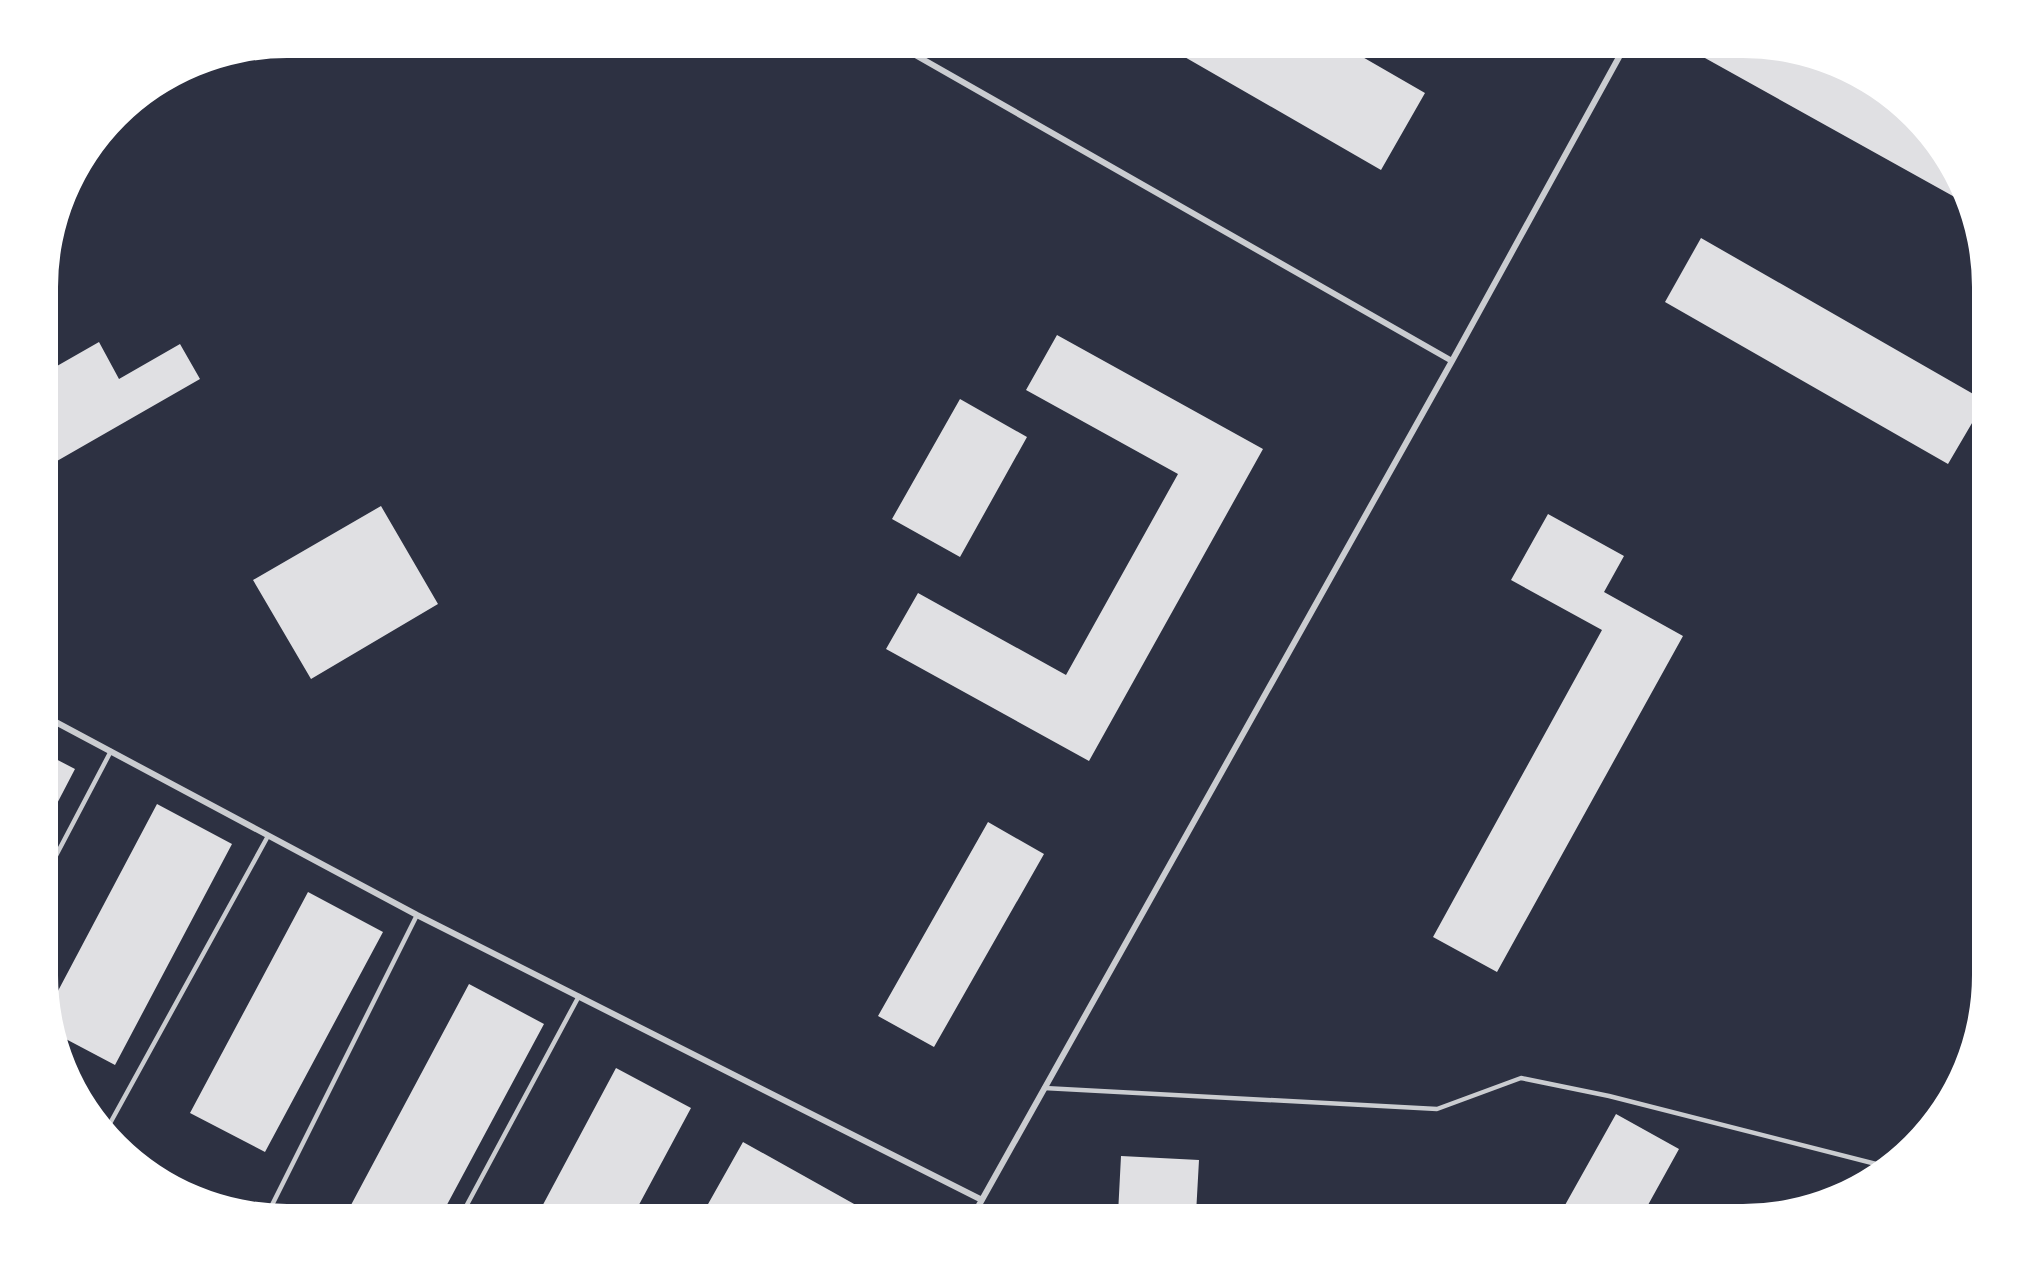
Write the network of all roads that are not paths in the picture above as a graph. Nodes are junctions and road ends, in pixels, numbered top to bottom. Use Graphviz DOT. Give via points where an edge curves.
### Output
graph roads {
  1 [pos="920,58"];
  2 [pos="1619,58"];
  3 [pos="1452,362"];
  4 [pos="58,722"];
  5 [pos="111,751"];
  6 [pos="268,836"];
  7 [pos="58,852"];
  8 [pos="417,915"];
  9 [pos="579,996"];
  10 [pos="1044,1088"];
  11 [pos="111,1121"];
  12 [pos="1873,1163"];
  13 [pos="982,1200"];
  14 [pos="273,1203"];
  15 [pos="467,1204"];
  16 [pos="980,1204"];
  1 -- 3 [label="street"];
  2 -- 3 [label="street"];
  3 -- 10 [label="street"];
  4 -- 5 [label="street"];
  5 -- 6 [label="street"];
  5 -- 7 [label="lane"];
  6 -- 8 [label="street"];
  6 -- 11 [label="lane"];
  8 -- 9 [label="street"];
  8 -- 14 [label="lane"];
  9 -- 13 [label="street"];
  9 -- 15 [label="lane"];
  10 -- 12 [label="lane" via="1437,1109 1521,1078 1609,1096"];
  10 -- 13 [label="street"];
  13 -- 16 [label="street"];
}
